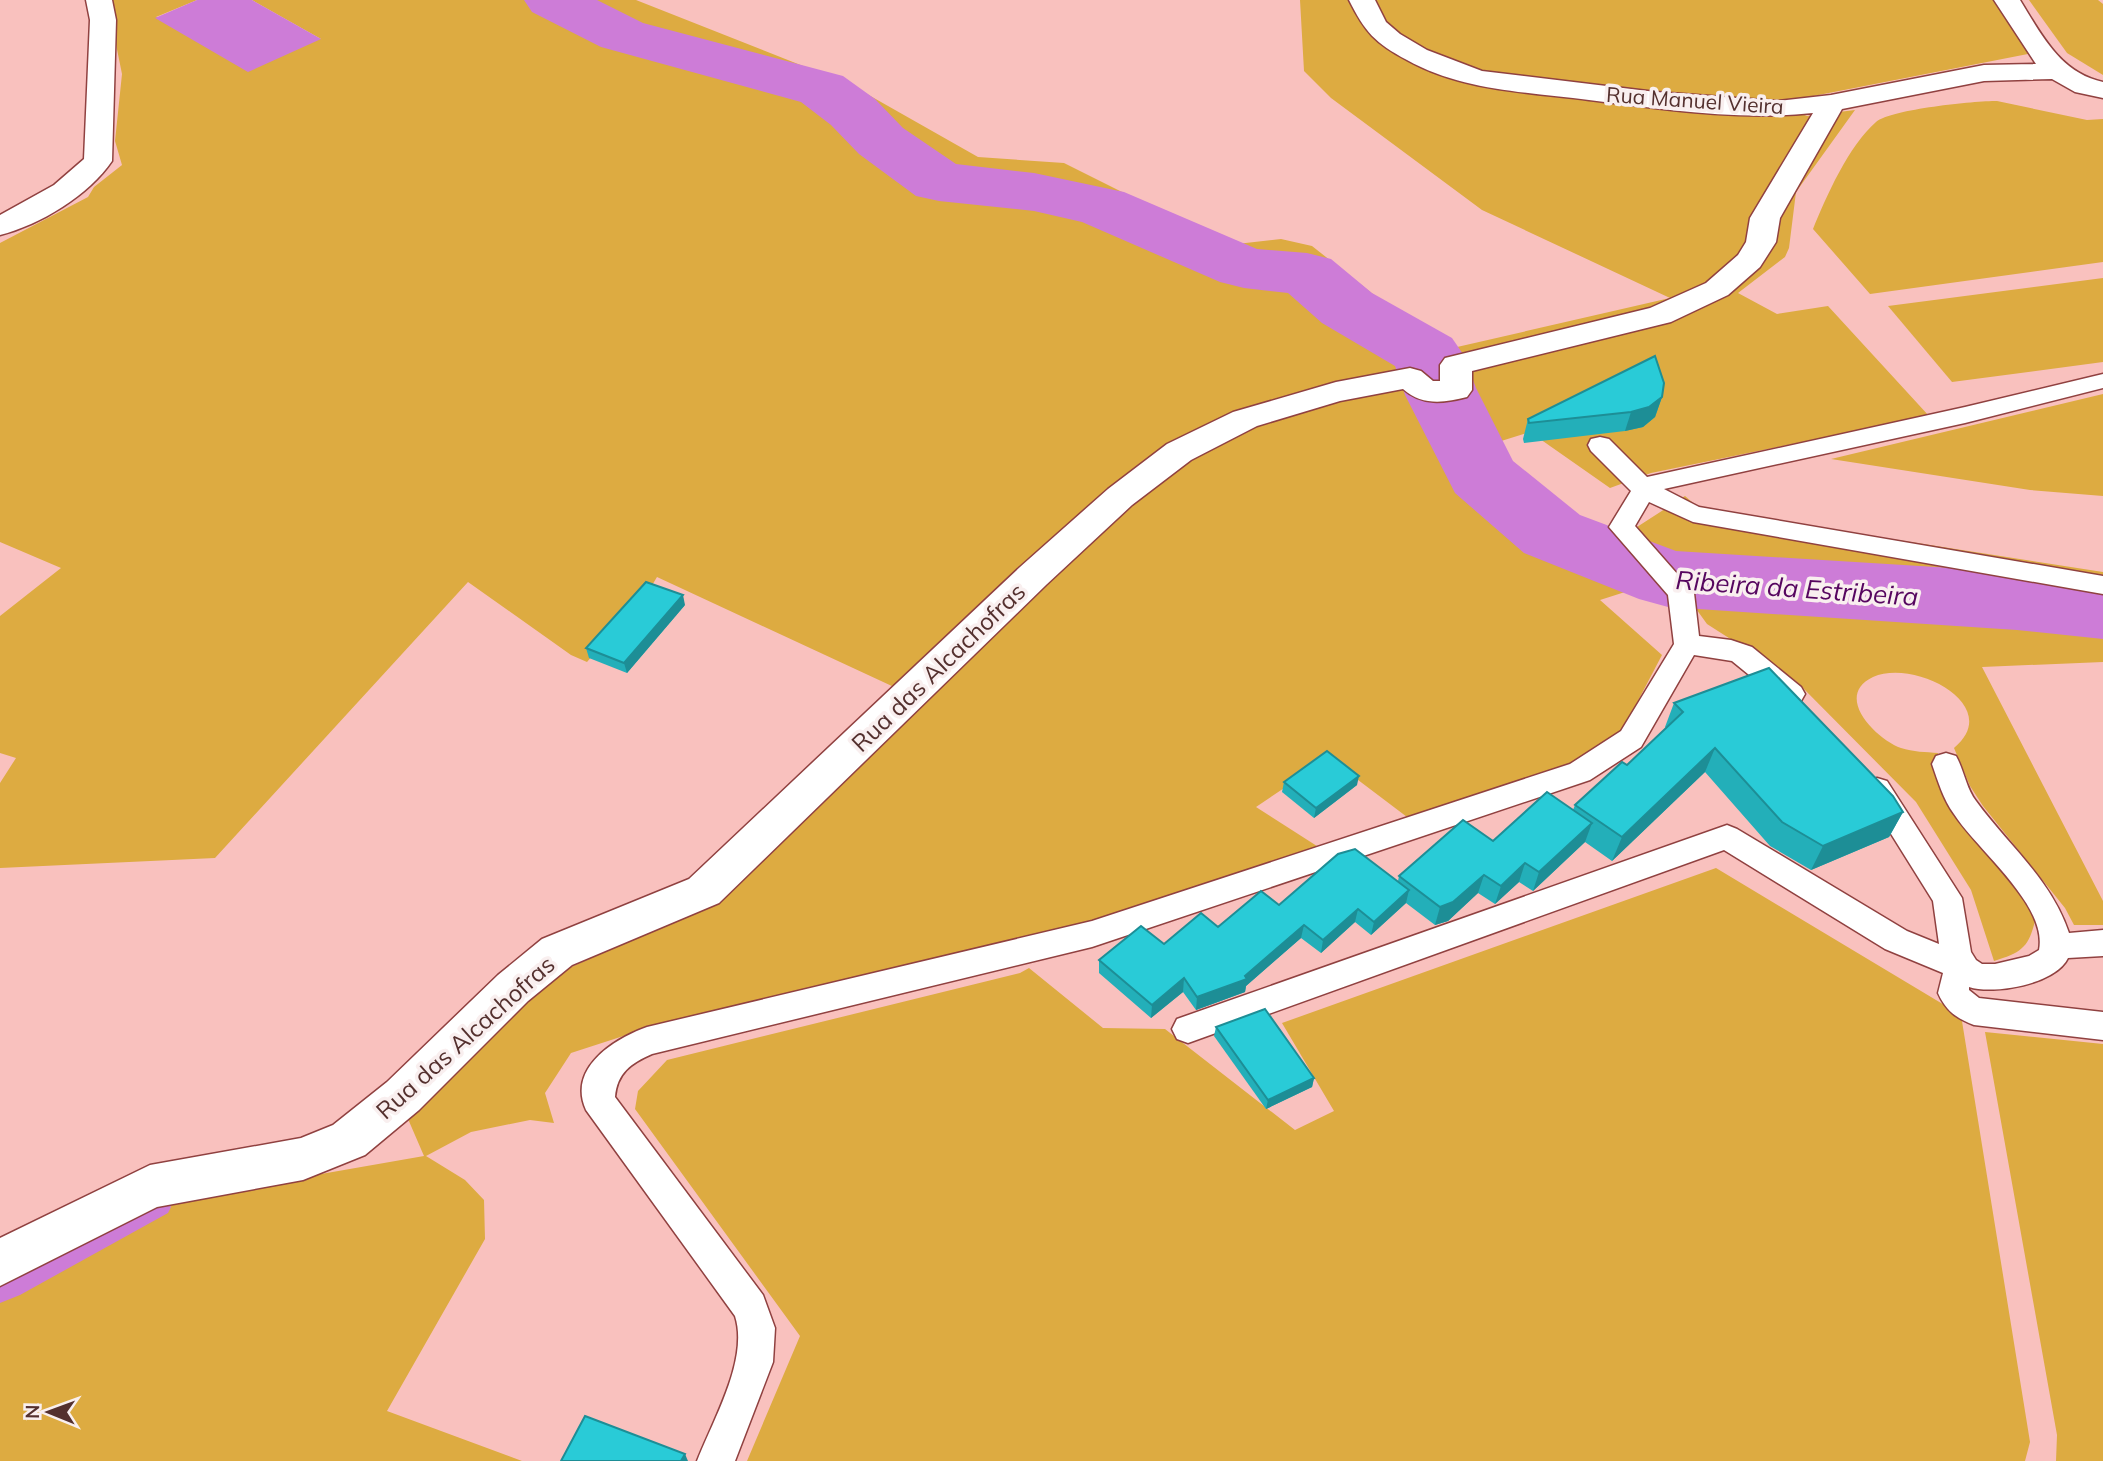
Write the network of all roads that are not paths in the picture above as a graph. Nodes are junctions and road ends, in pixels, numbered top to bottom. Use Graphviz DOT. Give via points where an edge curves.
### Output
graph roads {
  1 [pos="99,0"];
  2 [pos="1362,0"];
  3 [pos="2007,0"];
  4 [pos="2054,71"];
  5 [pos="2103,90"];
  6 [pos="1831,103"];
  7 [pos="0,226"];
  8 [pos="2103,381"];
  9 [pos="1600,445"];
  10 [pos="1645,490"];
  11 [pos="2103,585"];
  12 [pos="1687,644"];
  13 [pos="1807,711"];
  14 [pos="1946,764"];
  15 [pos="1860,766"];
  16 [pos="2103,943"];
  17 [pos="2060,946"];
  18 [pos="1963,968"];
  19 [pos="2103,1026"];
  20 [pos="1188,1030"];
  21 [pos="0,1264"];
  22 [pos="716,1461"];
  1 -- 7 [label="street" via="103,20 98,161 79,183 54,200"];
  2 -- 6 [label="street, Rua Manuel Vieira" via="1375,26 1391,39 1418,56 1478,78 1777,109"];
  3 -- 4 [label="street"];
  4 -- 5 [label="street" via="2074,83"];
  4 -- 6 [label="street, Rua Manuel Vieira" via="1984,73"];
  6 -- 21 [label="street, Rua das Alcachofras" via="1765,218 1761,242 1749,261 1717,289 1660,315 1456,365 1441,391 1410,378 1336,392 1245,419 1179,452 1120,497 1033,576 704,891 557,952 513,988 403,1096 349,1140 303,1159 150,1187"];
  8 -- 10 [label="lane" via="1659,481"];
  9 -- 10 [label="lane"];
  10 -- 11 [label="lane" via="1693,514"];
  10 -- 12 [label="lane" via="1626,513 1622,527 1681,593"];
  12 -- 13 [label="lane" via="1742,654"];
  12 -- 22 [label="lane" via="1631,739 1580,772 1092,934 648,1041 622,1052 599,1079 597,1100 750,1307 757,1328 755,1362"];
  14 -- 17 [label="lane" via="1966,811 2012,858 2051,909 2062,934"];
  15 -- 18 [label="lane" via="1949,902 1955,951"];
  16 -- 17 [label="lane"];
  17 -- 18 [label="lane" via="2060,953 2048,965 1992,977 1974,976"];
  18 -- 19 [label="lane" via="1953,981 1953,992 1958,1003 1974,1011"];
  18 -- 20 [label="lane" via="1896,940 1727,837"];
}
